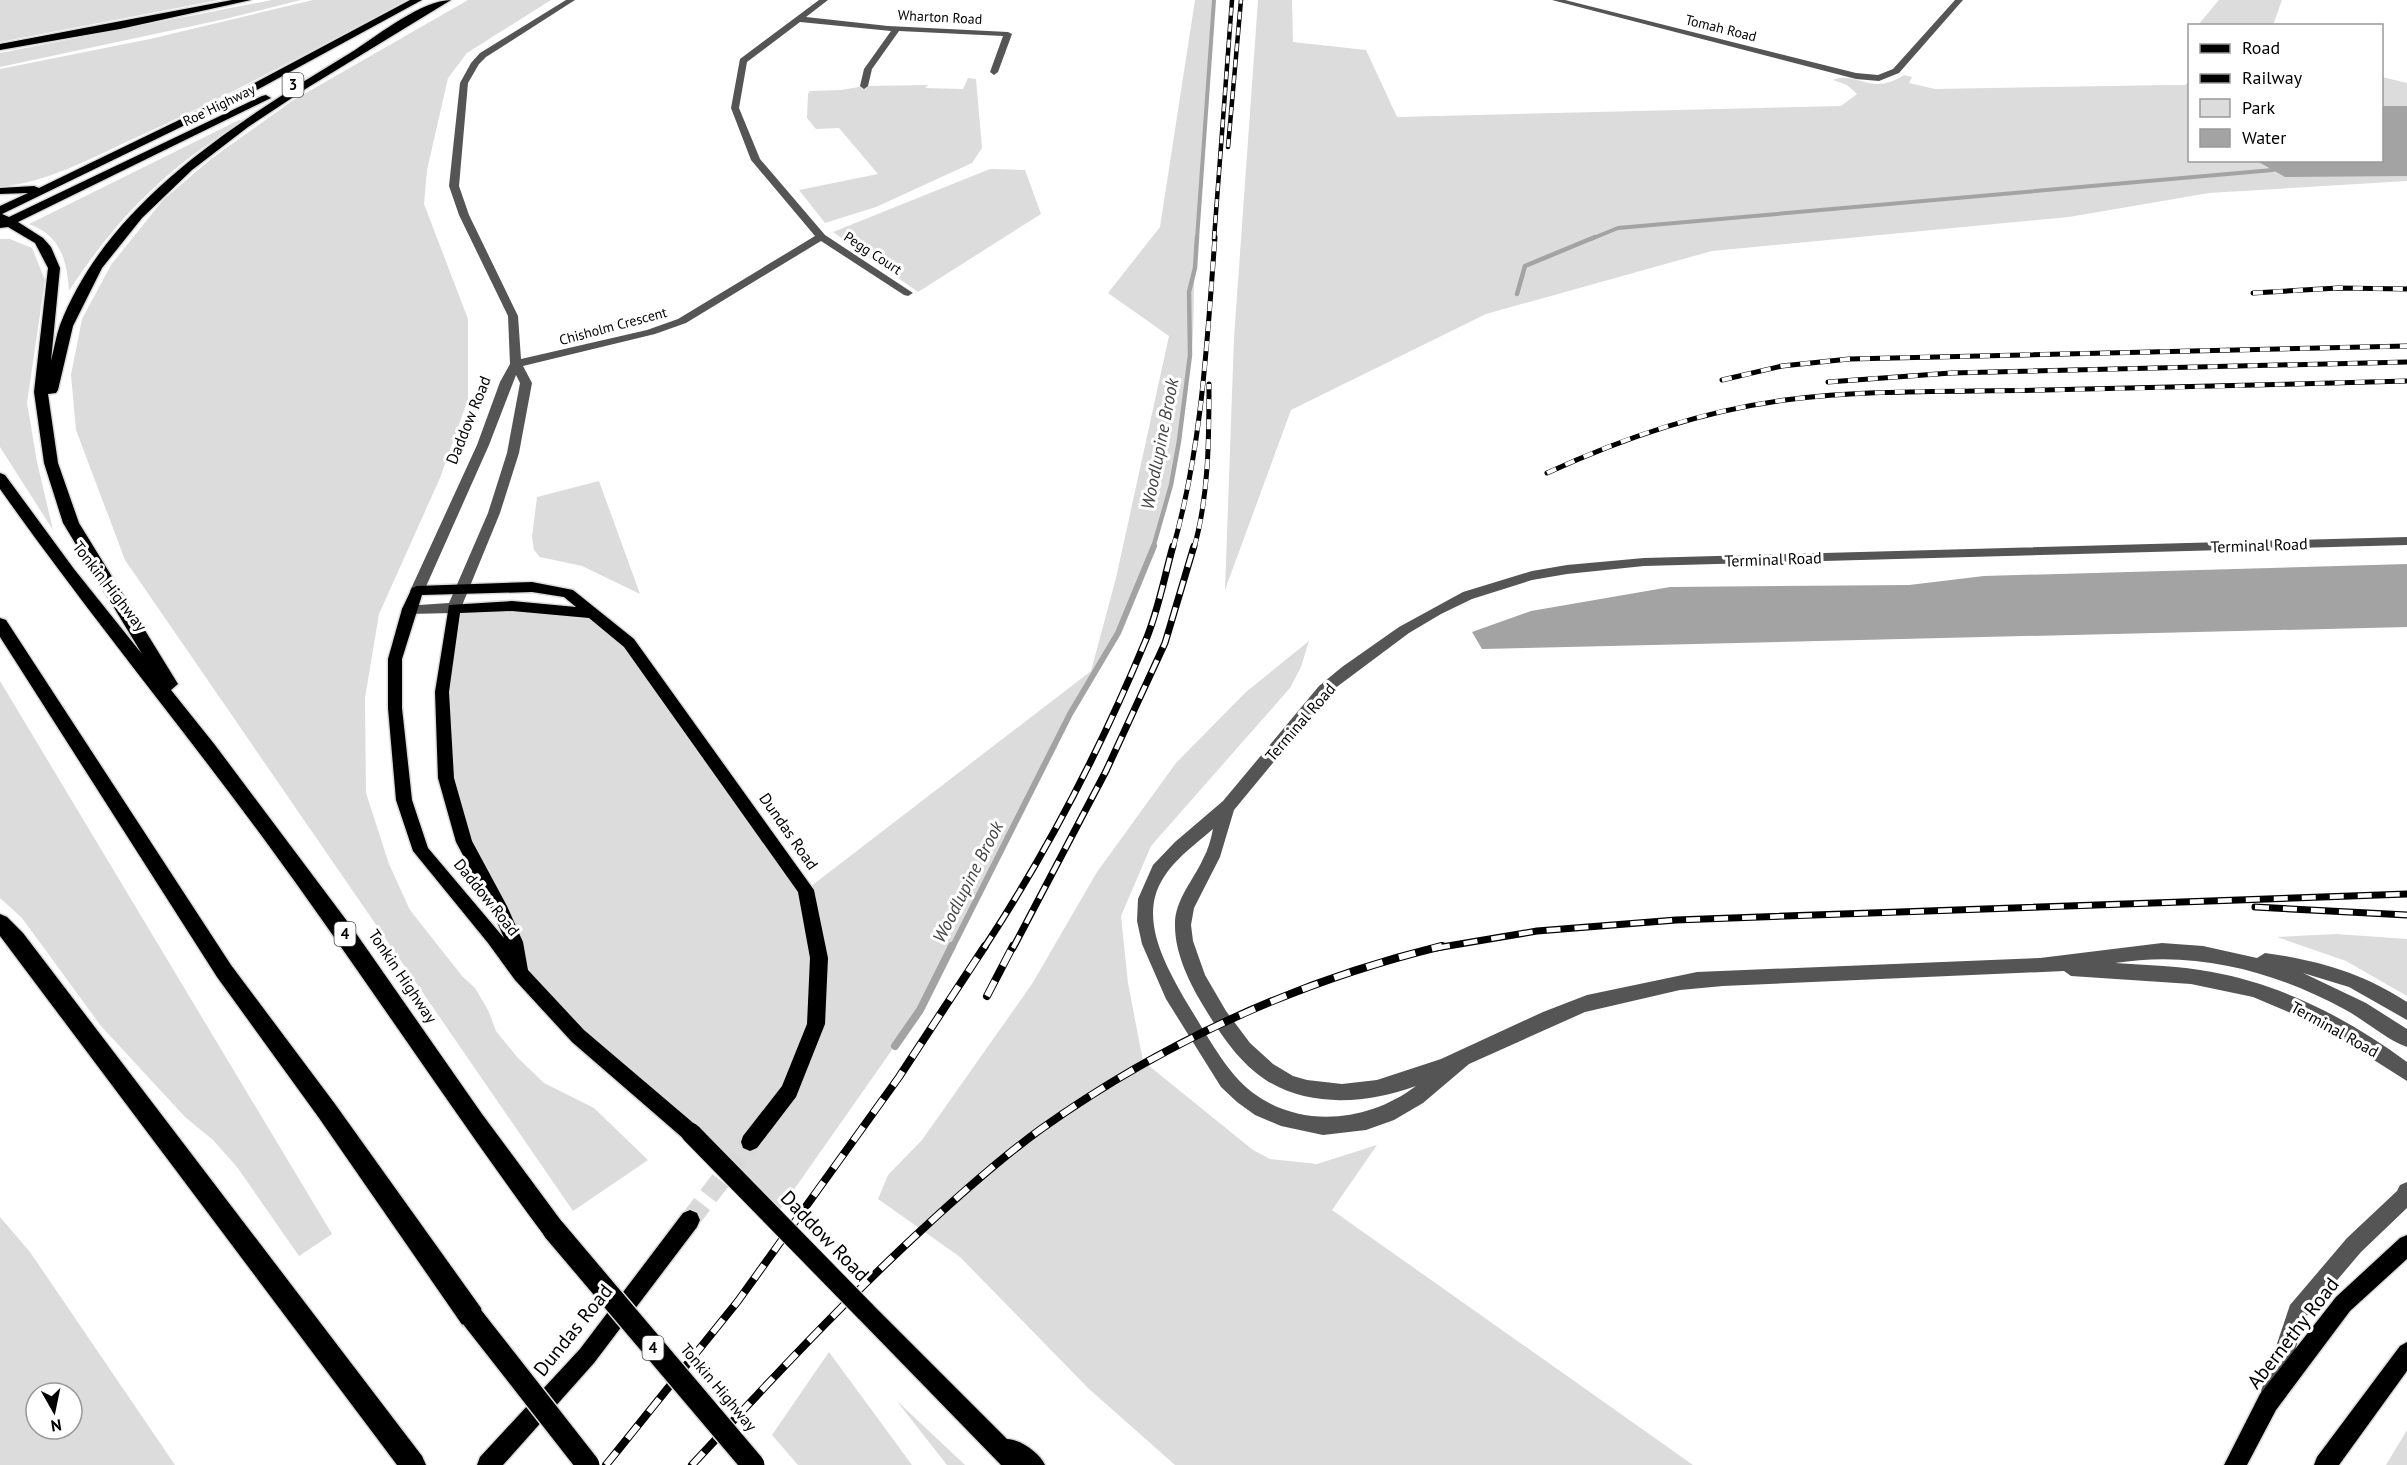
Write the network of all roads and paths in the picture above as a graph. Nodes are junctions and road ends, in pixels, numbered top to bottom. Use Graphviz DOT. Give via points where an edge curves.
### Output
graph roads {
  1 [pos="246,0"];
  2 [pos="417,0"];
  3 [pos="446,0"];
  4 [pos="571,0"];
  5 [pos="824,0"];
  6 [pos="1556,0"];
  7 [pos="1959,0"];
  8 [pos="415,17"];
  9 [pos="799,19"];
  10 [pos="897,28"];
  11 [pos="0,47"];
  12 [pos="994,72"];
  13 [pos="864,86"];
  14 [pos="61,182"];
  15 [pos="0,191"];
  16 [pos="0,211"];
  17 [pos="2,222"];
  18 [pos="821,237"];
  19 [pos="908,293"];
  20 [pos="516,364"];
  21 [pos="47,440"];
  22 [pos="0,478"];
  23 [pos="2407,541"];
  24 [pos="462,589"];
  25 [pos="417,591"];
  26 [pos="409,609"];
  27 [pos="454,609"];
  28 [pos="591,614"];
  29 [pos="0,624"];
  30 [pos="209,750"];
  31 [pos="1228,806"];
  32 [pos="0,923"];
  33 [pos="2200,952"];
  34 [pos="2046,965"];
  35 [pos="521,975"];
  36 [pos="2407,1012"];
  37 [pos="2407,1039"];
  38 [pos="1461,1061"];
  39 [pos="2407,1073"];
  40 [pos="750,1142"];
  41 [pos="2407,1192"];
  42 [pos="690,1220"];
  43 [pos="2407,1245"];
  44 [pos="2407,1353"];
  45 [pos="2268,1402"];
  46 [pos="986,1434"];
  47 [pos="409,1459"];
  48 [pos="488,1465"];
  49 [pos="588,1465"];
  50 [pos="753,1465"];
  51 [pos="1017,1465"];
  52 [pos="1034,1465"];
  53 [pos="2235,1465"];
  54 [pos="2325,1465"];
  1 -- 11 [label="highway"];
  2 -- 14 [label="highway, Roe Highway / 3" via="249,90"];
  3 -- 8 [label="highway, Roe Highway / 3"];
  4 -- 20 [label="street" via="483,55 464,83 454,186 513,316"];
  5 -- 9 [label="street"];
  6 -- 7 [label="street, Tomah Road" via="1856,76 1879,78 1896,71"];
  8 -- 17 [label="highway, Roe Highway / 3" via="290,87 168,148"];
  8 -- 21 [label="highway" via="254,118 160,191 127,228 95,270 63,337 51,386"];
  9 -- 10 [label="street, Wharton Road"];
  9 -- 18 [label="street" via="743,61 735,108 756,160"];
  10 -- 12 [label="street, Wharton Road" via="1008,34"];
  10 -- 13 [label="street" via="868,69"];
  14 -- 15 [label="highway" via="31,190"];
  14 -- 16 [label="highway, Roe Highway / 3"];
  17 -- 21 [label="highway" via="26,230 41,242 48,249 54,268 41,392"];
  18 -- 19 [label="street, Pegg Court"];
  18 -- 20 [label="street, Chisholm Crescent" via="682,321"];
  20 -- 24 [label="street, Daddow Road" via="526,383 513,453 494,513"];
  20 -- 25 [label="street, Daddow Road"];
  21 -- 30 [label="highway" via="70,523"];
  22 -- 30 [label="highway, Tonkin Highway / 4" via="68,573"];
  23 -- 31 [label="street, Terminal Road" via="1644,562 1565,569 1511,580 1433,610 1326,688"];
  24 -- 25 [label="main road, Dundas Road"];
  24 -- 27 [label="street, Daddow Road"];
  24 -- 28 [label="main road, Dundas Road" via="532,587 568,593"];
  25 -- 26 [label="main road, Daddow Road"];
  26 -- 27 [label="street"];
  26 -- 35 [label="main road, Daddow Road" via="395,659 394,708 404,800 421,850"];
  27 -- 28 [label="main road" via="512,606"];
  27 -- 35 [label="main road, Daddow Road" via="442,692 446,778 464,842 499,906 514,942"];
  28 -- 40 [label="main road, Dundas Road" via="629,643 806,890 819,958 816,1024 789,1091"];
  29 -- 49 [label="highway, bridge" via="224,971 472,1317"];
  30 -- 50 [label="highway, Tonkin Highway / 4, bridge" via="346,935 474,1122 554,1230"];
  31 -- 38 [label="street, Terminal Road" via="1210,861 1192,891 1183,927 1194,970 1236,1041 1257,1064 1304,1088 1331,1092 1375,1087"];
  31 -- 38 [label="street, Terminal Road" via="1163,866 1146,898 1145,917 1152,954 1227,1081 1240,1095 1273,1116 1306,1125 1346,1125 1388,1114"];
  32 -- 47 [label="highway" via="16,939"];
  33 -- 34 [label="street, Terminal Road" via="2137,951"];
  33 -- 36 [label="street" via="2323,969 2360,982"];
  33 -- 37 [label="street, Terminal Road" via="2251,962 2327,991"];
  34 -- 38 [label="street, Terminal Road" via="1695,980 1583,1004 1522,1029"];
  34 -- 39 [label="street, Terminal Road" via="2229,983 2293,1004 2328,1021"];
  35 -- 46 [label="main road, Daddow Road, bridge" via="578,1036 691,1133"];
  41 -- 45 [label="street" via="2354,1245 2297,1312"];
  42 -- 48 [label="main road, Dundas Road" via="587,1356"];
  43 -- 45 [label="main road, Abernethy Road" via="2343,1304"];
  44 -- 54 [label="main road"];
  45 -- 53 [label="main road, Abernethy Road"];
  46 -- 51 [label="main road, Daddow Road"];
  46 -- 52 [label="main road, Daddow Road"];
}
